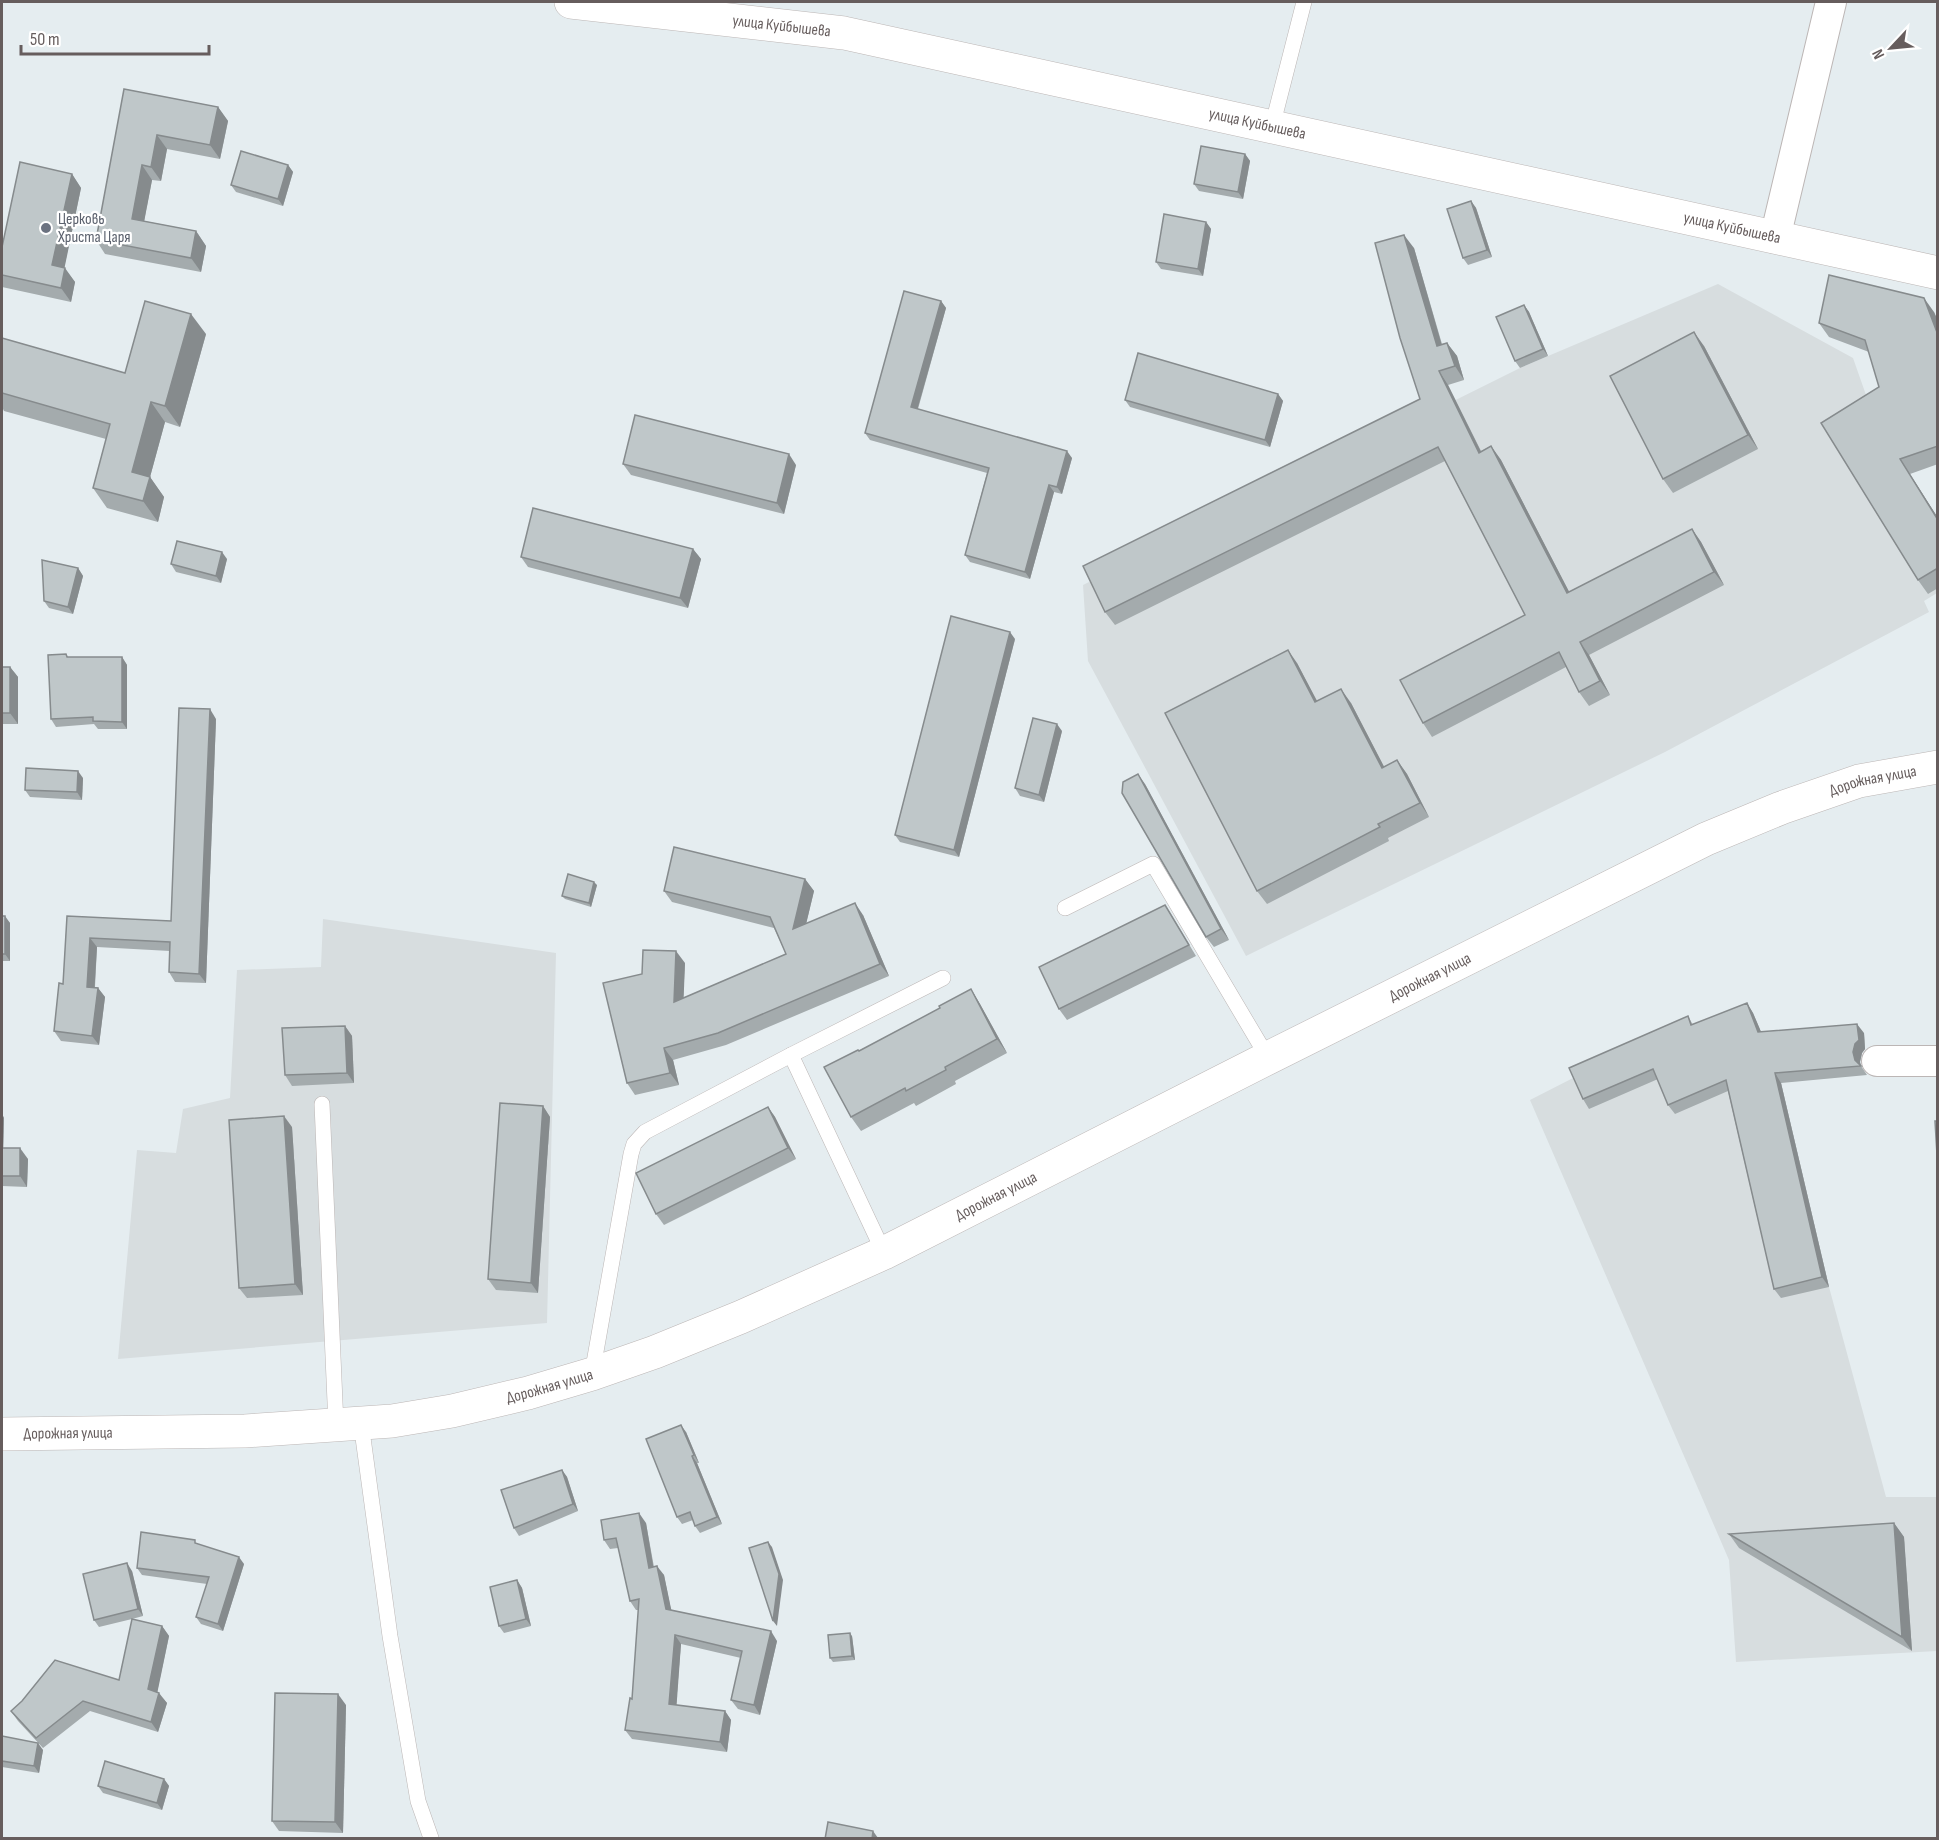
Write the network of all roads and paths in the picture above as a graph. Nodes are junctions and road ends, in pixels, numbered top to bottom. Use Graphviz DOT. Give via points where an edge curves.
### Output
graph roads {
  1 [pos="571,2"];
  2 [pos="579,2"];
  3 [pos="1304,2"];
  4 [pos="1832,2"];
  5 [pos="1272,127"];
  6 [pos="1776,238"];
  7 [pos="1938,273"];
  8 [pos="1938,767"];
  9 [pos="1065,908"];
  10 [pos="943,978"];
  11 [pos="791,1055"];
  12 [pos="1268,1058"];
  13 [pos="1877,1060"];
  14 [pos="1938,1061"];
  15 [pos="322,1104"];
  16 [pos="884,1253"];
  17 [pos="592,1374"];
  18 [pos="348,1424"];
  19 [pos="2,1434"];
  20 [pos="431,1839"];
  1 -- 2 [label="street, улица Куйбышева"];
  2 -- 5 [label="street, улица Куйбышева" via="844,33"];
  3 -- 5 [label="lane"];
  4 -- 6 [label="street"];
  5 -- 6 [label="street, улица Куйбышева"];
  6 -- 7 [label="street, улица Куйбышева"];
  8 -- 12 [label="street, Дорожная улица" via="1859,781 1706,839"];
  9 -- 12 [label="lane" via="1153,864"];
  10 -- 11 [label="lane"];
  11 -- 16 [label="lane"];
  11 -- 17 [label="lane" via="645,1132 634,1144"];
  12 -- 16 [label="street, Дорожная улица"];
  13 -- 14 [label="street"];
  15 -- 18 [label="lane"];
  16 -- 17 [label="street, Дорожная улица" via="730,1322"];
  17 -- 18 [label="street, Дорожная улица" via="452,1411"];
  18 -- 19 [label="street, Дорожная улица" via="245,1431"];
  18 -- 20 [label="lane" via="418,1801"];
}
